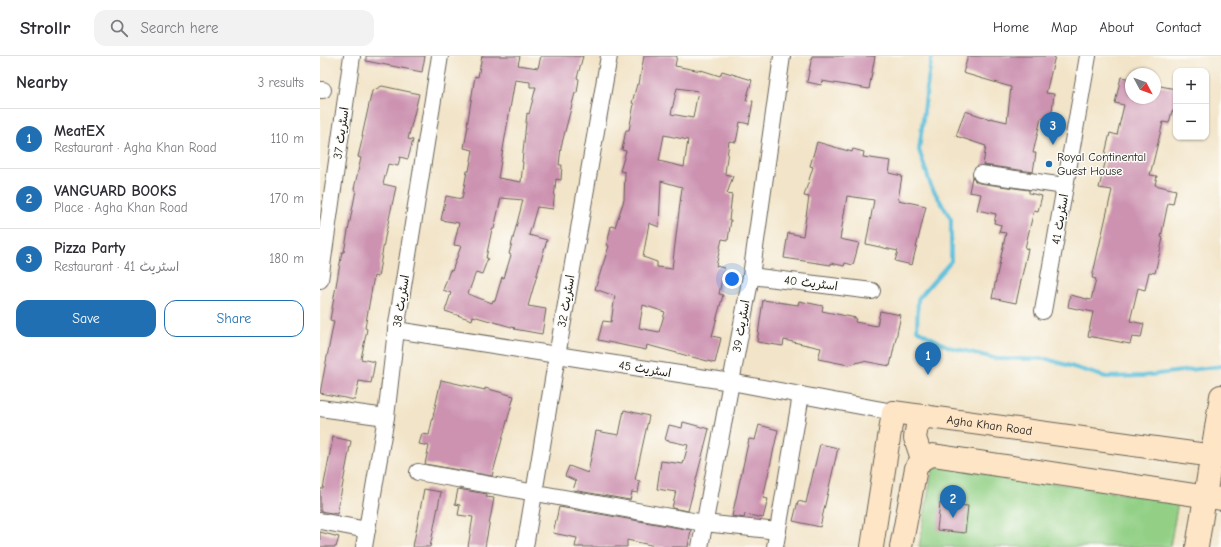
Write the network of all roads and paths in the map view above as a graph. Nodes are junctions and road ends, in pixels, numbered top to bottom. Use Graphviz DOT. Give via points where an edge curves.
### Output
graph roads {
  1 [pos="352,56"];
  2 [pos="440,56"];
  3 [pos="609,56"];
  4 [pos="782,56"];
  5 [pos="1088,56"];
  6 [pos="981,174"];
  7 [pos="1066,186"];
  8 [pos="751,276"];
  9 [pos="320,280"];
  10 [pos="872,291"];
  11 [pos="1043,311"];
  12 [pos="396,330"];
  13 [pos="557,356"];
  14 [pos="731,382"];
  15 [pos="801,395"];
  16 [pos="1221,396"];
  17 [pos="320,408"];
  18 [pos="893,412"];
  19 [pos="925,416"];
  20 [pos="386,417"];
  21 [pos="1216,457"];
  22 [pos="885,461"];
  23 [pos="919,463"];
  24 [pos="418,472"];
  25 [pos="534,493"];
  26 [pos="1213,498"];
  27 [pos="320,521"];
  28 [pos="704,523"];
  29 [pos="367,530"];
  30 [pos="778,531"];
  31 [pos="364,547"];
  32 [pos="525,547"];
  33 [pos="700,547"];
  34 [pos="775,547"];
  35 [pos="872,547"];
  36 [pos="901,547"];
  37 [pos="1197,547"];
  1 -- 9 [label="street, اسٹریٹ 37"];
  2 -- 12 [label="street, اسٹریٹ 38"];
  3 -- 13 [label="street, اسٹریٹ 32"];
  4 -- 8 [label="street, اسٹریٹ 39"];
  5 -- 7 [label="street, اسٹریٹ 41"];
  6 -- 7 [label="street"];
  7 -- 11 [label="street, اسٹریٹ 41"];
  8 -- 10 [label="street, اسٹریٹ 40"];
  8 -- 14 [label="street, اسٹریٹ 39"];
  12 -- 13 [label="street, اسٹریٹ 45"];
  12 -- 20 [label="street, اسٹریٹ 38"];
  13 -- 14 [label="street, اسٹریٹ 45"];
  13 -- 25 [label="street, اسٹریٹ 32"];
  14 -- 15 [label="street, اسٹریٹ 45"];
  14 -- 28 [label="street, اسٹریٹ 39"];
  15 -- 18 [label="street, اسٹریٹ 45"];
  15 -- 30 [label="street"];
  16 -- 21 [label="street"];
  17 -- 20 [label="street"];
  18 -- 19 [label="street, Agha Khan Road"];
  18 -- 22 [label="street"];
  19 -- 21 [label="street, Agha Khan Road"];
  19 -- 23 [label="street" via="917,426 915,438"];
  20 -- 29 [label="street, اسٹریٹ 38"];
  21 -- 26 [label="street"];
  22 -- 23 [label="street"];
  22 -- 35 [label="street"];
  23 -- 26 [label="street" via="933,455"];
  23 -- 36 [label="street"];
  24 -- 25 [label="street"];
  25 -- 28 [label="street"];
  25 -- 32 [label="street, اسٹریٹ 32"];
  26 -- 37 [label="street"];
  27 -- 29 [label="street"];
  28 -- 30 [label="street"];
  28 -- 33 [label="street, اسٹریٹ 39"];
  29 -- 31 [label="street, اسٹریٹ 38"];
  30 -- 34 [label="street"];
}
